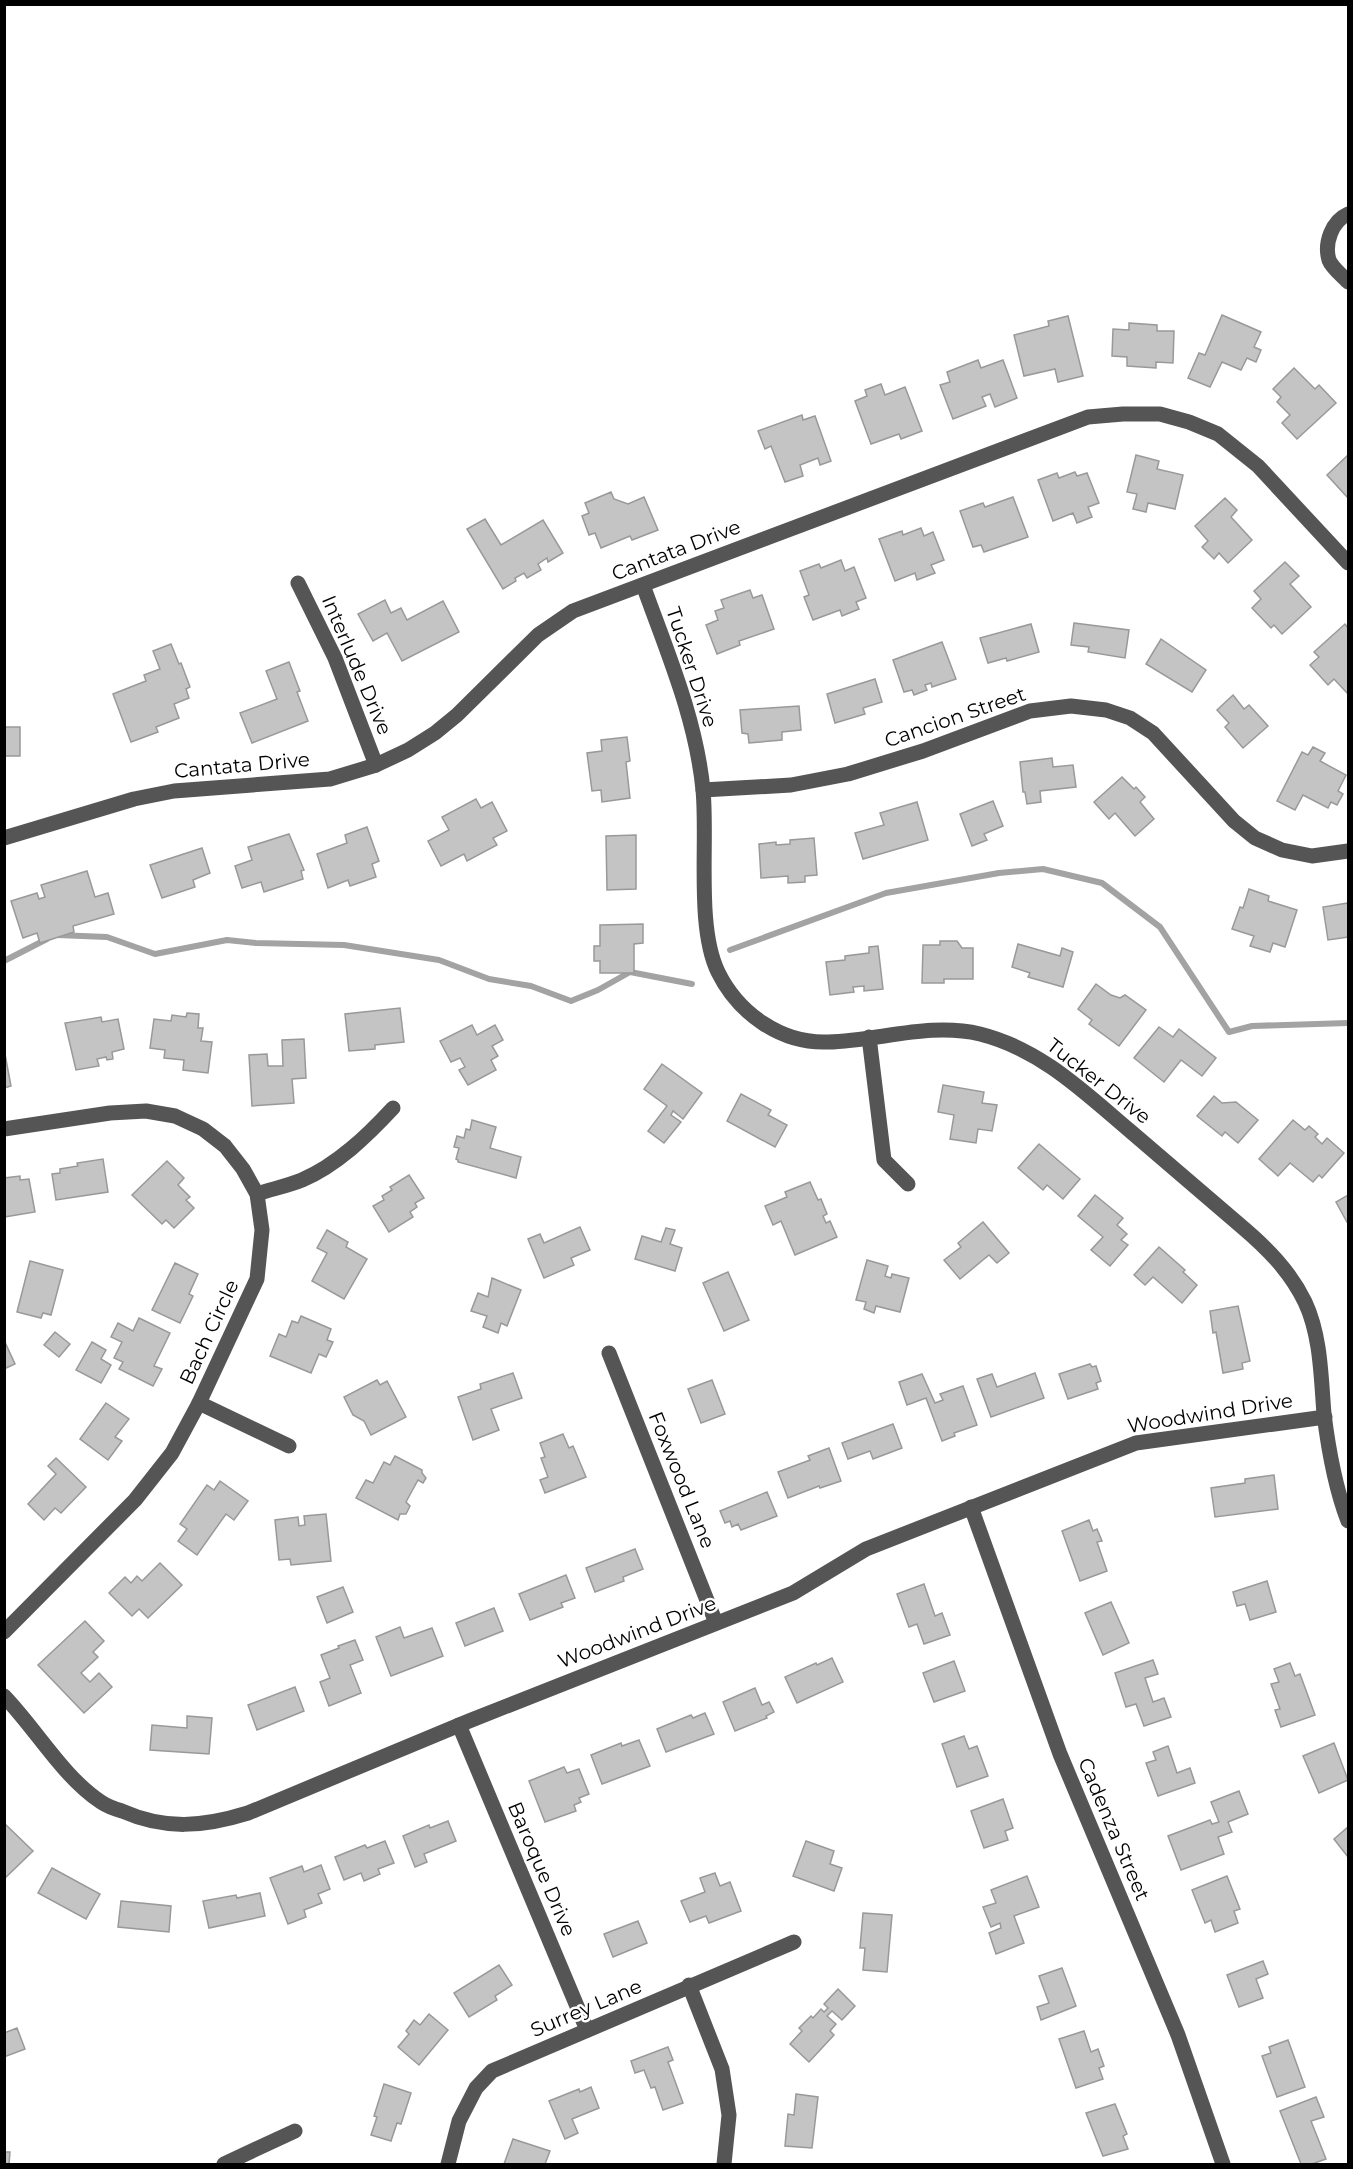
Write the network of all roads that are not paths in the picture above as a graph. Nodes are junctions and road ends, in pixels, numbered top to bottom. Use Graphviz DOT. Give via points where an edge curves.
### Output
graph roads {
  1 [pos="1348,214"];
  2 [pos="1348,282"];
  3 [pos="1348,563"];
  4 [pos="298,583"];
  5 [pos="643,585"];
  6 [pos="376,765"];
  7 [pos="703,790"];
  8 [pos="4,838"];
  9 [pos="1348,851"];
  10 [pos="869,1037"];
  11 [pos="393,1108"];
  12 [pos="4,1130"];
  13 [pos="908,1184"];
  14 [pos="257,1194"];
  15 [pos="609,1353"];
  16 [pos="199,1403"];
  17 [pos="1325,1417"];
  18 [pos="289,1446"];
  19 [pos="971,1507"];
  20 [pos="1348,1521"];
  21 [pos="716,1623"];
  22 [pos="4,1632"];
  23 [pos="4,1696"];
  24 [pos="459,1725"];
  25 [pos="794,1942"];
  26 [pos="689,1985"];
  27 [pos="587,2030"];
  28 [pos="295,2131"];
  29 [pos="224,2164"];
  30 [pos="448,2164"];
  31 [pos="724,2164"];
  32 [pos="1222,2164"];
  1 -- 2 [label="street" via="1341,217 1327,239 1330,262"];
  3 -- 5 [label="street, Cantata Drive" via="1258,466 1218,434 1160,414 1123,414 1088,417"];
  4 -- 6 [label="street, Interlude Drive" via="335,658"];
  5 -- 6 [label="street, Cantata Drive" via="573,611 538,635 435,733"];
  5 -- 7 [label="street, Tucker Drive" via="685,700"];
  6 -- 8 [label="street, Cantata Drive" via="330,779 166,793"];
  7 -- 9 [label="street, Cancion Street" via="791,785 848,774 1030,711 1071,706 1130,718 1153,733 1234,821 1255,838 1282,850 1312,856"];
  7 -- 10 [label="street, Tucker Drive" via="706,921 717,970 728,989 756,1019 778,1032 827,1042"];
  10 -- 13 [label="street" via="884,1160"];
  10 -- 17 [label="street, Tucker Drive" via="930,1030 978,1034 1020,1047 1069,1079 1269,1250 1293,1281 1314,1328"];
  11 -- 14 [label="street" via="332,1163 302,1179"];
  12 -- 14 [label="street, Bach Circle" via="110,1113 146,1111 175,1116 203,1129 225,1146"];
  14 -- 16 [label="street, Bach Circle" via="262,1230 257,1278"];
  15 -- 21 [label="street, Foxwood Lane"];
  16 -- 18 [label="street"];
  16 -- 22 [label="street, Bach Circle" via="172,1453 135,1500"];
  17 -- 19 [label="street, Woodwind Drive" via="1136,1443"];
  17 -- 20 [label="street, Tucker Drive"];
  19 -- 21 [label="street, Woodwind Drive" via="866,1549 793,1593"];
  19 -- 32 [label="street, Cadenza Street" via="1060,1754 1178,2035"];
  21 -- 24 [label="street, Woodwind Drive"];
  23 -- 24 [label="street, Woodwind Drive" via="69,1772 102,1803 145,1821 171,1824 225,1820"];
  24 -- 27 [label="street, Baroque Drive"];
  25 -- 26 [label="street, Surrey Lane"];
  26 -- 27 [label="street, Surrey Lane"];
  26 -- 31 [label="street" via="722,2069 729,2115"];
  27 -- 30 [label="street, Surrey Lane" via="492,2071 476,2088 459,2121"];
  28 -- 29 [label="street"];
}
